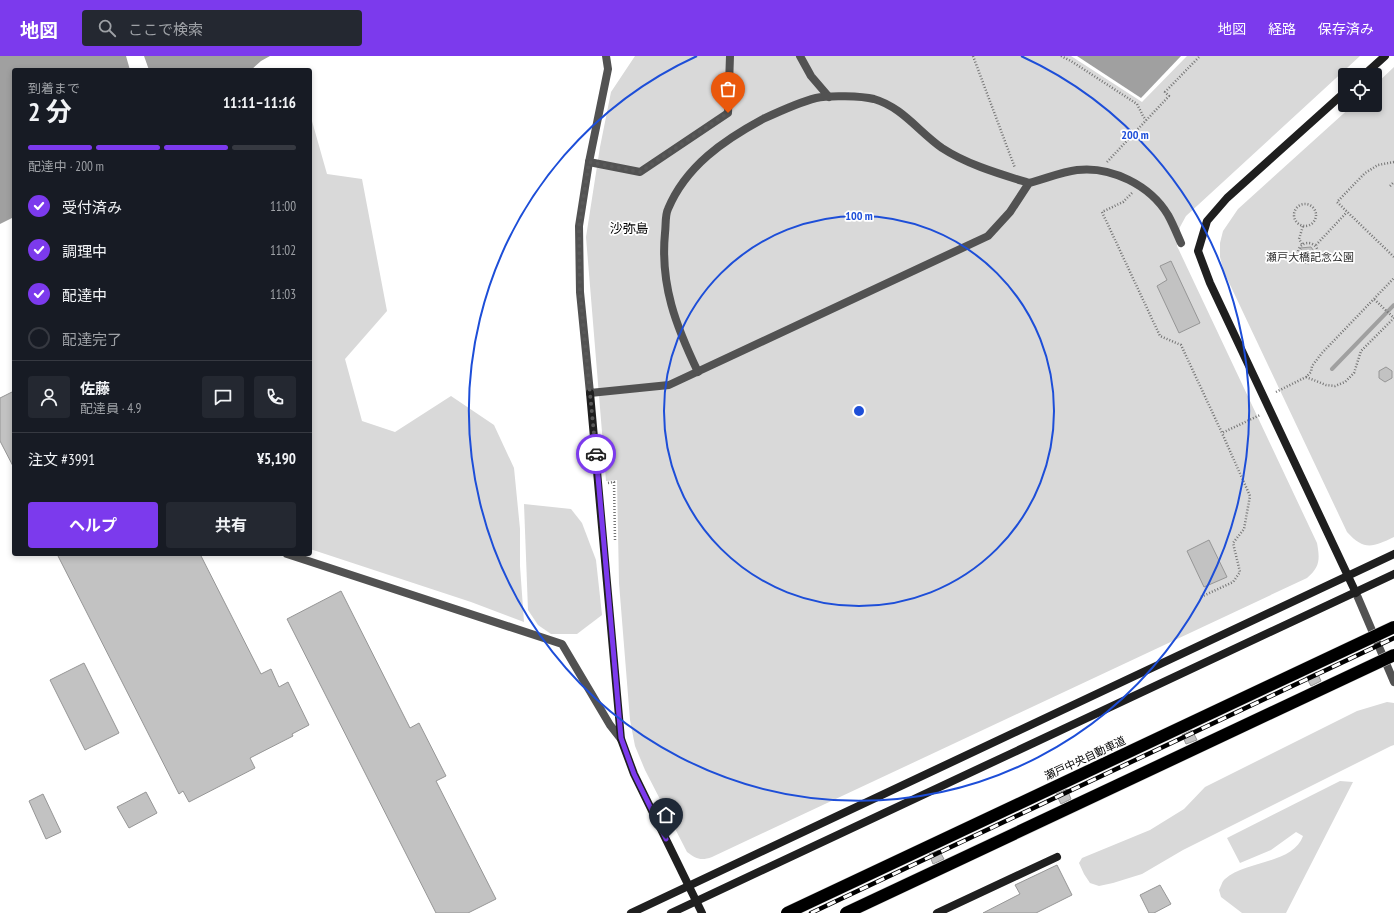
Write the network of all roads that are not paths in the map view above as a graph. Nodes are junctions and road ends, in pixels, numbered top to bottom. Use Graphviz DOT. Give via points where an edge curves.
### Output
graph roads {
  1 [pos="606,56"];
  2 [pos="730,56"];
  3 [pos="800,56"];
  4 [pos="1385,56"];
  5 [pos="1372,68"];
  6 [pos="829,97"];
  7 [pos="1338,98"];
  8 [pos="589,162"];
  9 [pos="1029,183"];
  10 [pos="1181,243"];
  11 [pos="698,372"];
  12 [pos="590,393"];
  13 [pos="1394,554"];
  14 [pos="293,556"];
  15 [pos="1394,574"];
  16 [pos="1348,576"];
  17 [pos="1356,592"];
  18 [pos="1394,627"];
  19 [pos="1394,655"];
  20 [pos="1393,677"];
  21 [pos="621,738"];
  22 [pos="1057,856"];
  23 [pos="689,886"];
  24 [pos="696,901"];
  25 [pos="631,913"];
  26 [pos="672,913"];
  27 [pos="702,913"];
  28 [pos="787,913"];
  29 [pos="846,913"];
  30 [pos="937,913"];
  1 -- 8 [label="street" via="608,69"];
  2 -- 8 [label="street" via="728,113 640,172"];
  3 -- 6 [label="street" via="810,76"];
  4 -- 5 [label="street"];
  6 -- 9 [label="street" via="873,99 896,109 942,148 956,156"];
  6 -- 11 [label="street" via="817,98 773,114 737,133 707,155 684,180 668,210 664,249 668,294 680,335"];
  7 -- 16 [label="street" via="1227,198 1207,221 1198,251 1210,283"];
  8 -- 12 [label="street" via="579,226 580,292"];
  9 -- 10 [label="street" via="1076,170 1114,173 1150,194 1168,214"];
  9 -- 11 [label="street" via="1010,212 988,236"];
  11 -- 12 [label="street" via="669,385"];
  12 -- 21 [label="street"];
  13 -- 16 [label="street"];
  14 -- 21 [label="street" via="562,644 610,725"];
  15 -- 17 [label="street"];
  16 -- 17 [label="street"];
  16 -- 23 [label="street"];
  17 -- 20 [label="street"];
  17 -- 24 [label="street"];
  18 -- 28 [label="highway, 瀬戸中央自動車道, bridge"];
  19 -- 29 [label="highway, bridge"];
  21 -- 23 [label="street" via="634,774"];
  22 -- 30 [label="street"];
  23 -- 24 [label="street"];
  23 -- 25 [label="street"];
  24 -- 26 [label="street"];
  24 -- 27 [label="street"];
}
